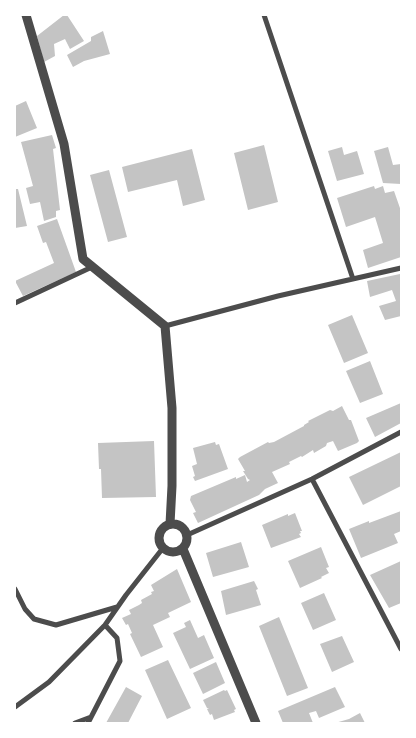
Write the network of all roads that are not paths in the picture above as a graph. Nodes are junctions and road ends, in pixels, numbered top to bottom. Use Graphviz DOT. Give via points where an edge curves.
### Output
graph roads {
  1 [pos="26,15"];
  2 [pos="264,15"];
  3 [pos="93,267"];
  4 [pos="401,268"];
  5 [pos="353,278"];
  6 [pos="15,303"];
  7 [pos="165,326"];
  8 [pos="401,432"];
  9 [pos="312,479"];
  10 [pos="170,524"];
  11 [pos="187,535"];
  12 [pos="163,548"];
  13 [pos="183,549"];
  14 [pos="15,589"];
  15 [pos="118,607"];
  16 [pos="105,625"];
  17 [pos="401,649"];
  18 [pos="15,707"];
  19 [pos="92,717"];
  20 [pos="75,723"];
  21 [pos="88,723"];
  22 [pos="256,723"];
  1 -- 3 [label="street" via="64,144 83,259"];
  2 -- 5 [label="street"];
  3 -- 6 [label="street"];
  3 -- 7 [label="street"];
  4 -- 5 [label="street"];
  5 -- 7 [label="street"];
  7 -- 10 [label="street" via="172,408"];
  8 -- 9 [label="street"];
  9 -- 11 [label="street"];
  9 -- 17 [label="street"];
  10 -- 11 [label="street" via="179,525"];
  10 -- 12 [label="street" via="160,532 159,541"];
  11 -- 13 [label="street"];
  12 -- 13 [label="street" via="175,553"];
  12 -- 15 [label="street"];
  13 -- 22 [label="street"];
  14 -- 15 [label="street" via="25,609 34,618 56,625"];
  15 -- 16 [label="street"];
  16 -- 18 [label="street" via="49,682"];
  16 -- 19 [label="street" via="117,638 120,661"];
  19 -- 20 [label="street"];
  19 -- 21 [label="street"];
}
